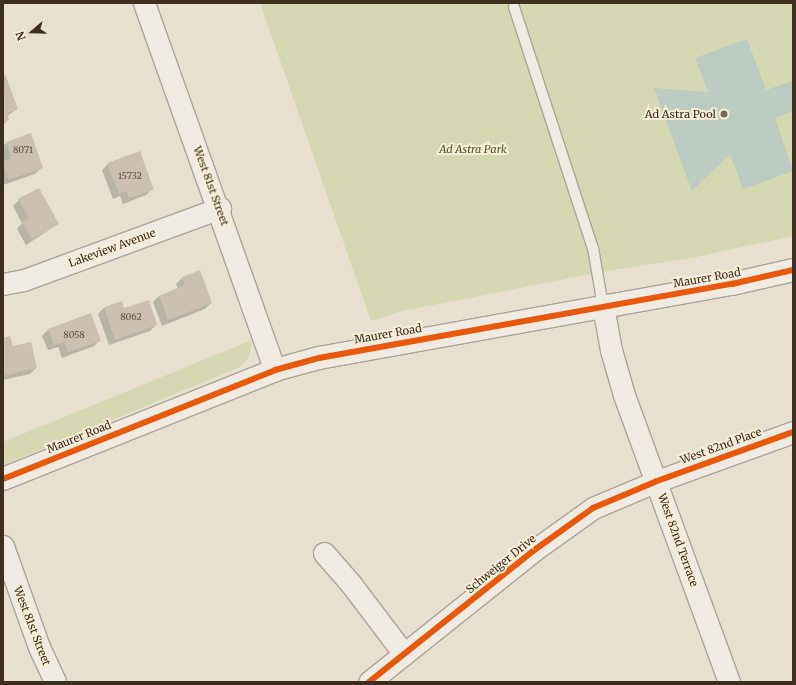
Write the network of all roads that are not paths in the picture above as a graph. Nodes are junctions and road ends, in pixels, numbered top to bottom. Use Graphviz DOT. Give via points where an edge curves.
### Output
graph roads {
  1 [pos="144,3"];
  2 [pos="514,7"];
  3 [pos="220,208"];
  4 [pos="793,270"];
  5 [pos="3,284"];
  6 [pos="603,306"];
  7 [pos="276,370"];
  8 [pos="793,432"];
  9 [pos="3,479"];
  10 [pos="657,481"];
  11 [pos="3,546"];
  12 [pos="324,553"];
  13 [pos="404,654"];
  14 [pos="55,682"];
  15 [pos="369,682"];
  16 [pos="729,682"];
  1 -- 3 [label="street, West 81st Street"];
  2 -- 6 [label="lane" via="593,248"];
  3 -- 5 [label="street, Lakeview Avenue" via="24,280"];
  3 -- 7 [label="street, West 81st Street"];
  4 -- 6 [label="street, Maurer Road" via="732,284"];
  6 -- 7 [label="street, Maurer Road" via="355,350"];
  6 -- 10 [label="street, West 82nd Terrace" via="617,373"];
  7 -- 9 [label="street, Maurer Road"];
  8 -- 10 [label="street, West 82nd Place"];
  10 -- 13 [label="street, Schweiger Drive" via="593,508 575,519"];
  10 -- 16 [label="street, West 82nd Terrace"];
  11 -- 14 [label="street, West 81st Street" via="39,647"];
  12 -- 13 [label="street"];
  13 -- 15 [label="street, Schweiger Drive"];
}
